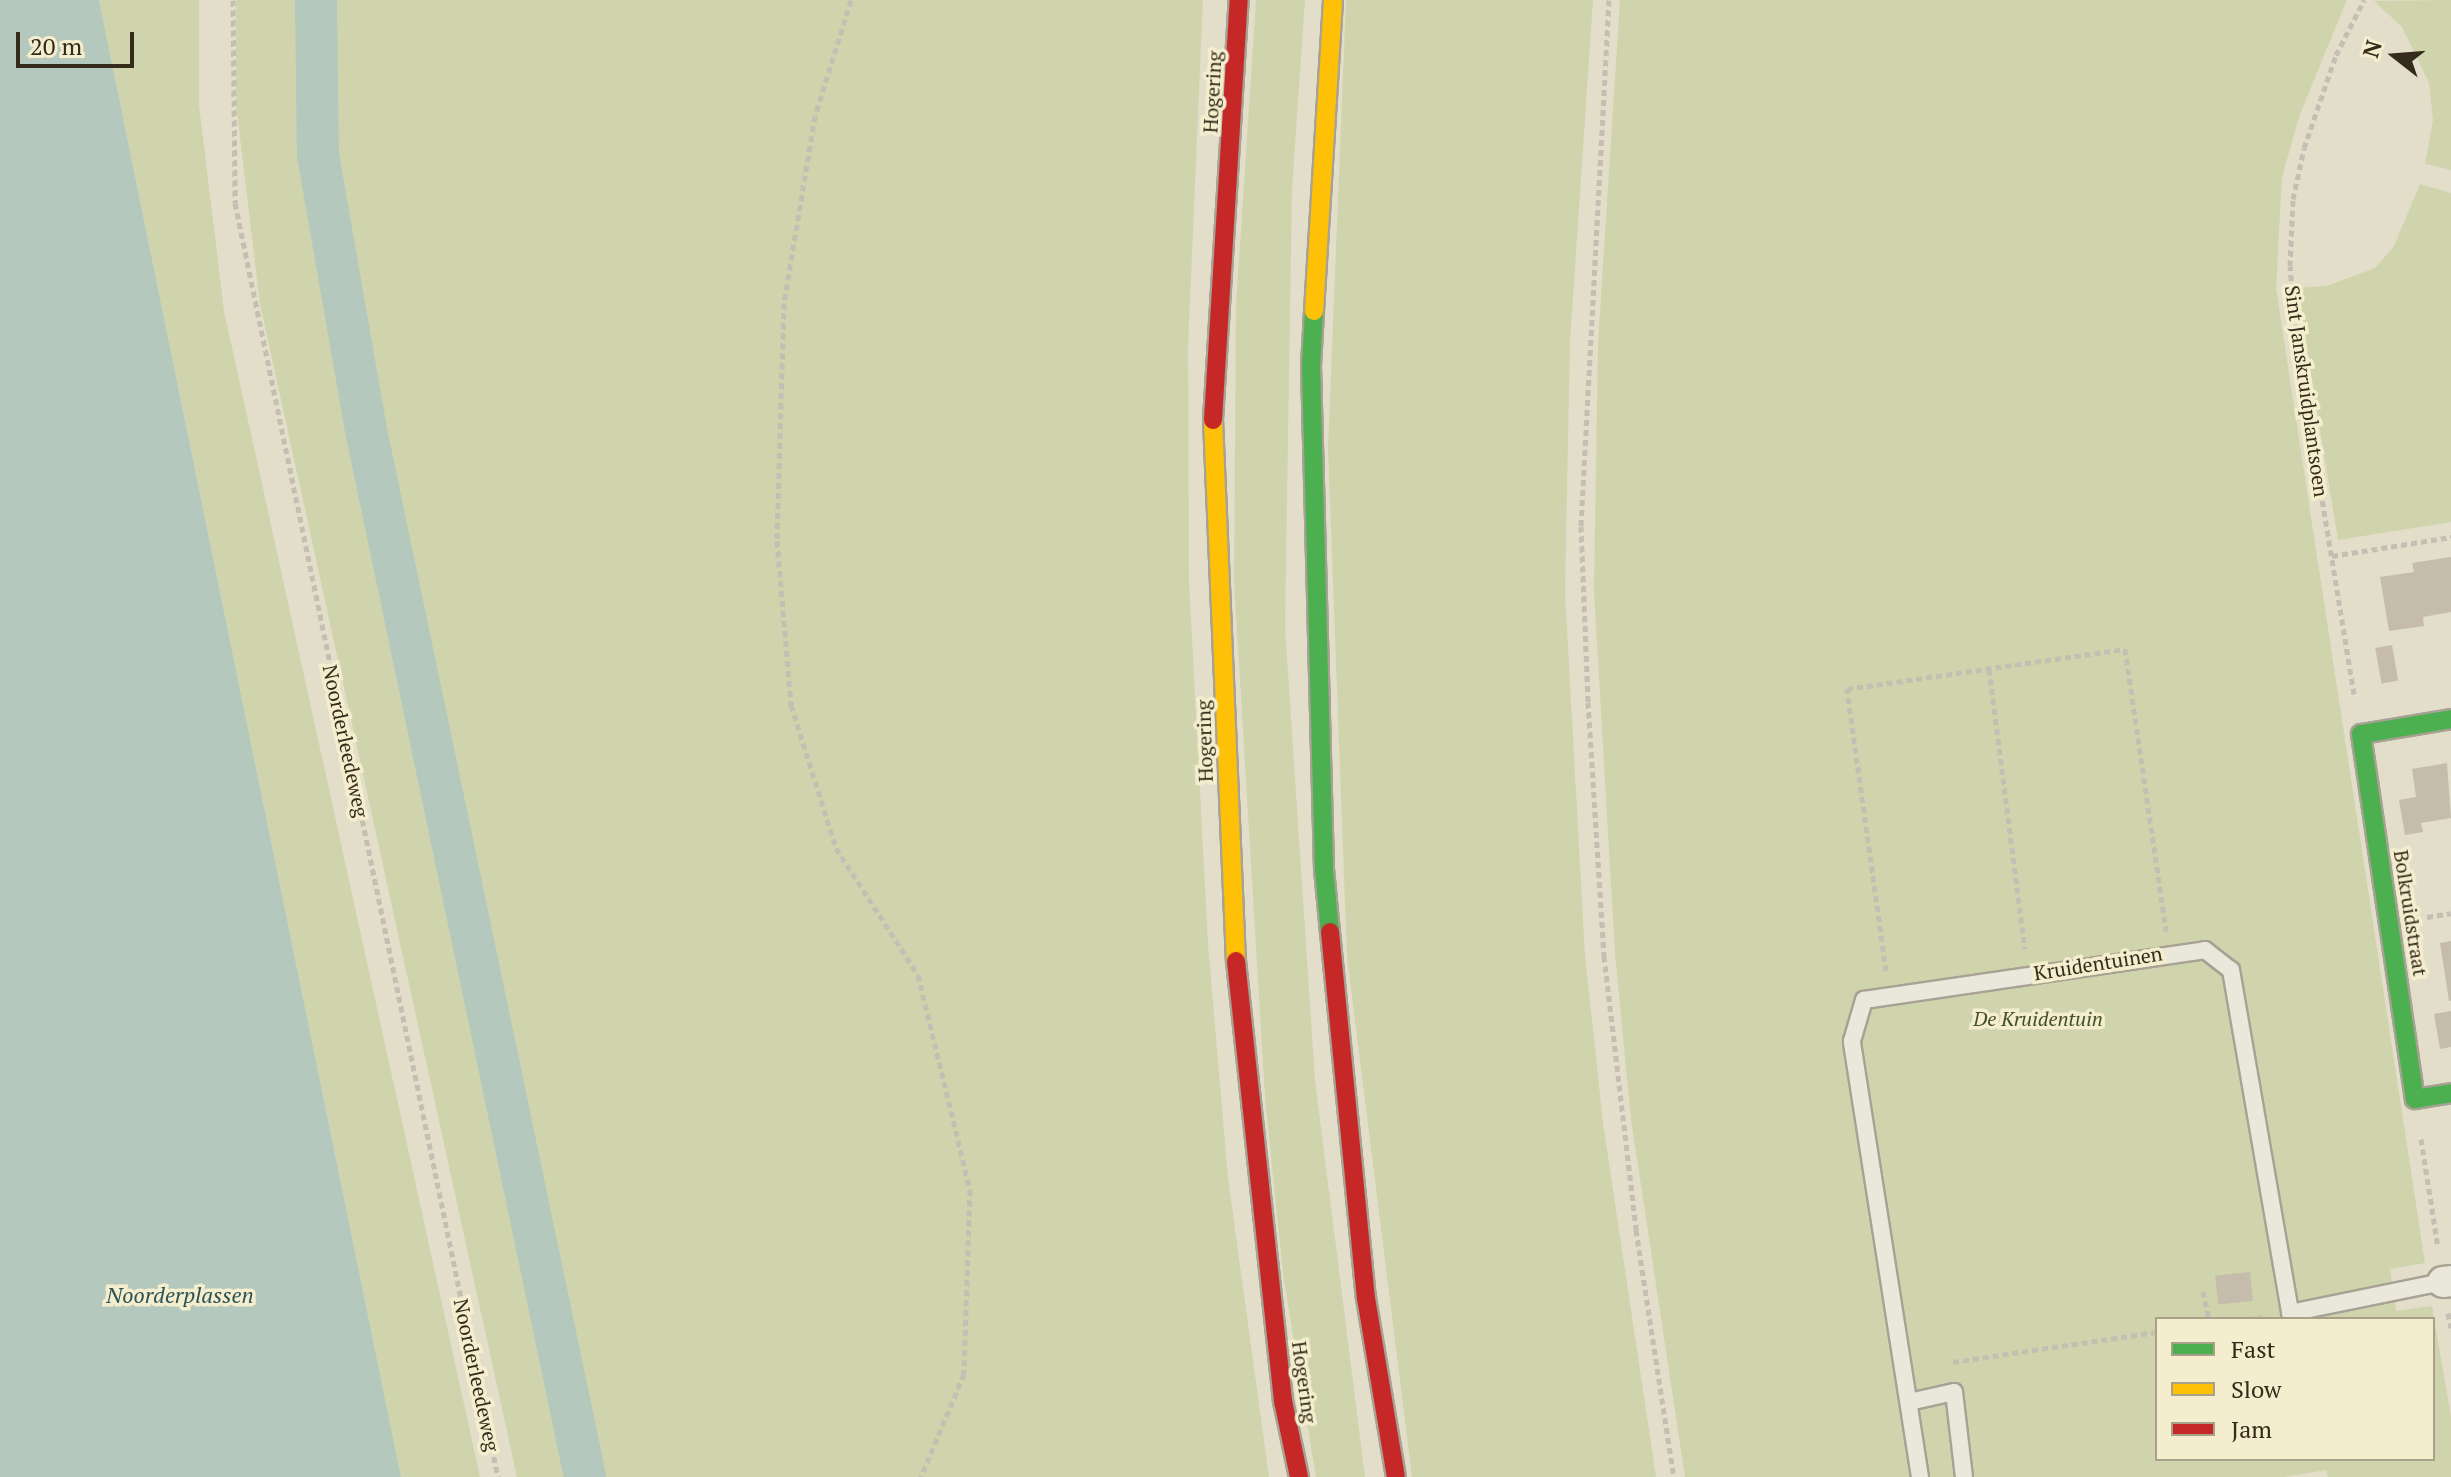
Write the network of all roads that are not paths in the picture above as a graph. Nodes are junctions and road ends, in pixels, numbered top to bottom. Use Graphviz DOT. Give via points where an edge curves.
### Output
graph roads {
  1 [pos="1239,0"];
  2 [pos="1333,0"];
  3 [pos="2451,719"];
  4 [pos="2451,1093"];
  5 [pos="2447,1282"];
  6 [pos="1909,1402"];
  7 [pos="1299,1477"];
  8 [pos="1396,1477"];
  9 [pos="1920,1477"];
  10 [pos="1964,1477"];
  1 -- 7 [label="main road, Hogering" via="1213,423 1233,934 1283,1401"];
  2 -- 8 [label="main road" via="1311,366 1324,869 1366,1298"];
  3 -- 4 [label="main road, Bolkruidstraat" via="2361,734 2415,1099"];
  5 -- 6 [label="lane, Kruidentuinen" via="2290,1313 2231,970 2205,950 1864,1000 1852,1041"];
  6 -- 9 [label="lane, Kruidentuinen"];
  6 -- 10 [label="lane" via="1954,1392"];
}
